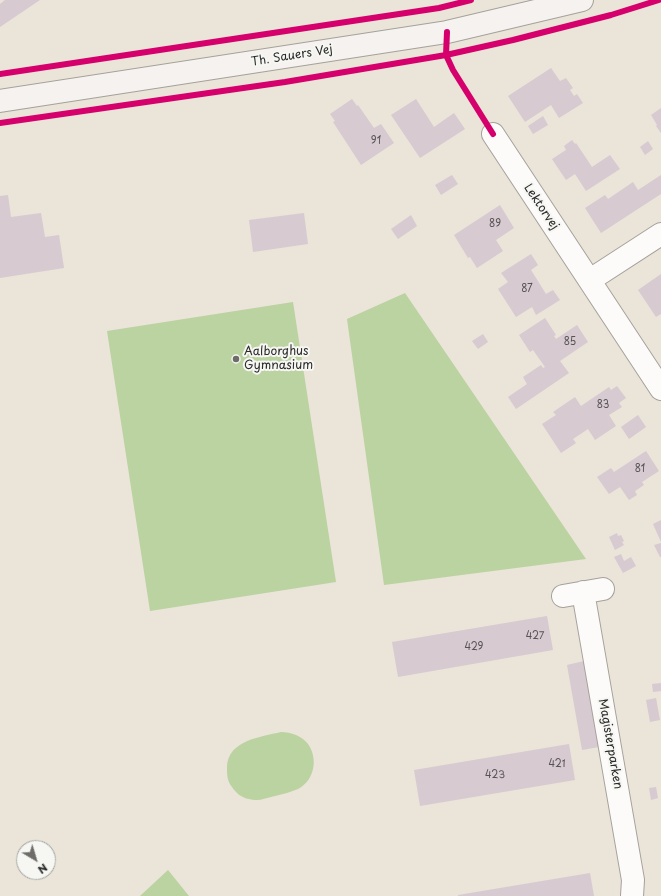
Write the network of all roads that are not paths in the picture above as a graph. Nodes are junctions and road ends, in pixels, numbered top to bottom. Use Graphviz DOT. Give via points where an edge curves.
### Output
graph roads {
  1 [pos="582,0"];
  2 [pos="0,101"];
  3 [pos="492,134"];
  4 [pos="661,234"];
  5 [pos="590,280"];
  6 [pos="661,389"];
  7 [pos="583,592"];
  8 [pos="632,896"];
  1 -- 2 [label="main road, Th. Sauers Vej" via="447,32"];
  3 -- 5 [label="street, Lektorvej"];
  4 -- 5 [label="street"];
  5 -- 6 [label="street, Lektorvej"];
  7 -- 8 [label="street, Magisterparken" via="633,880"];
}
